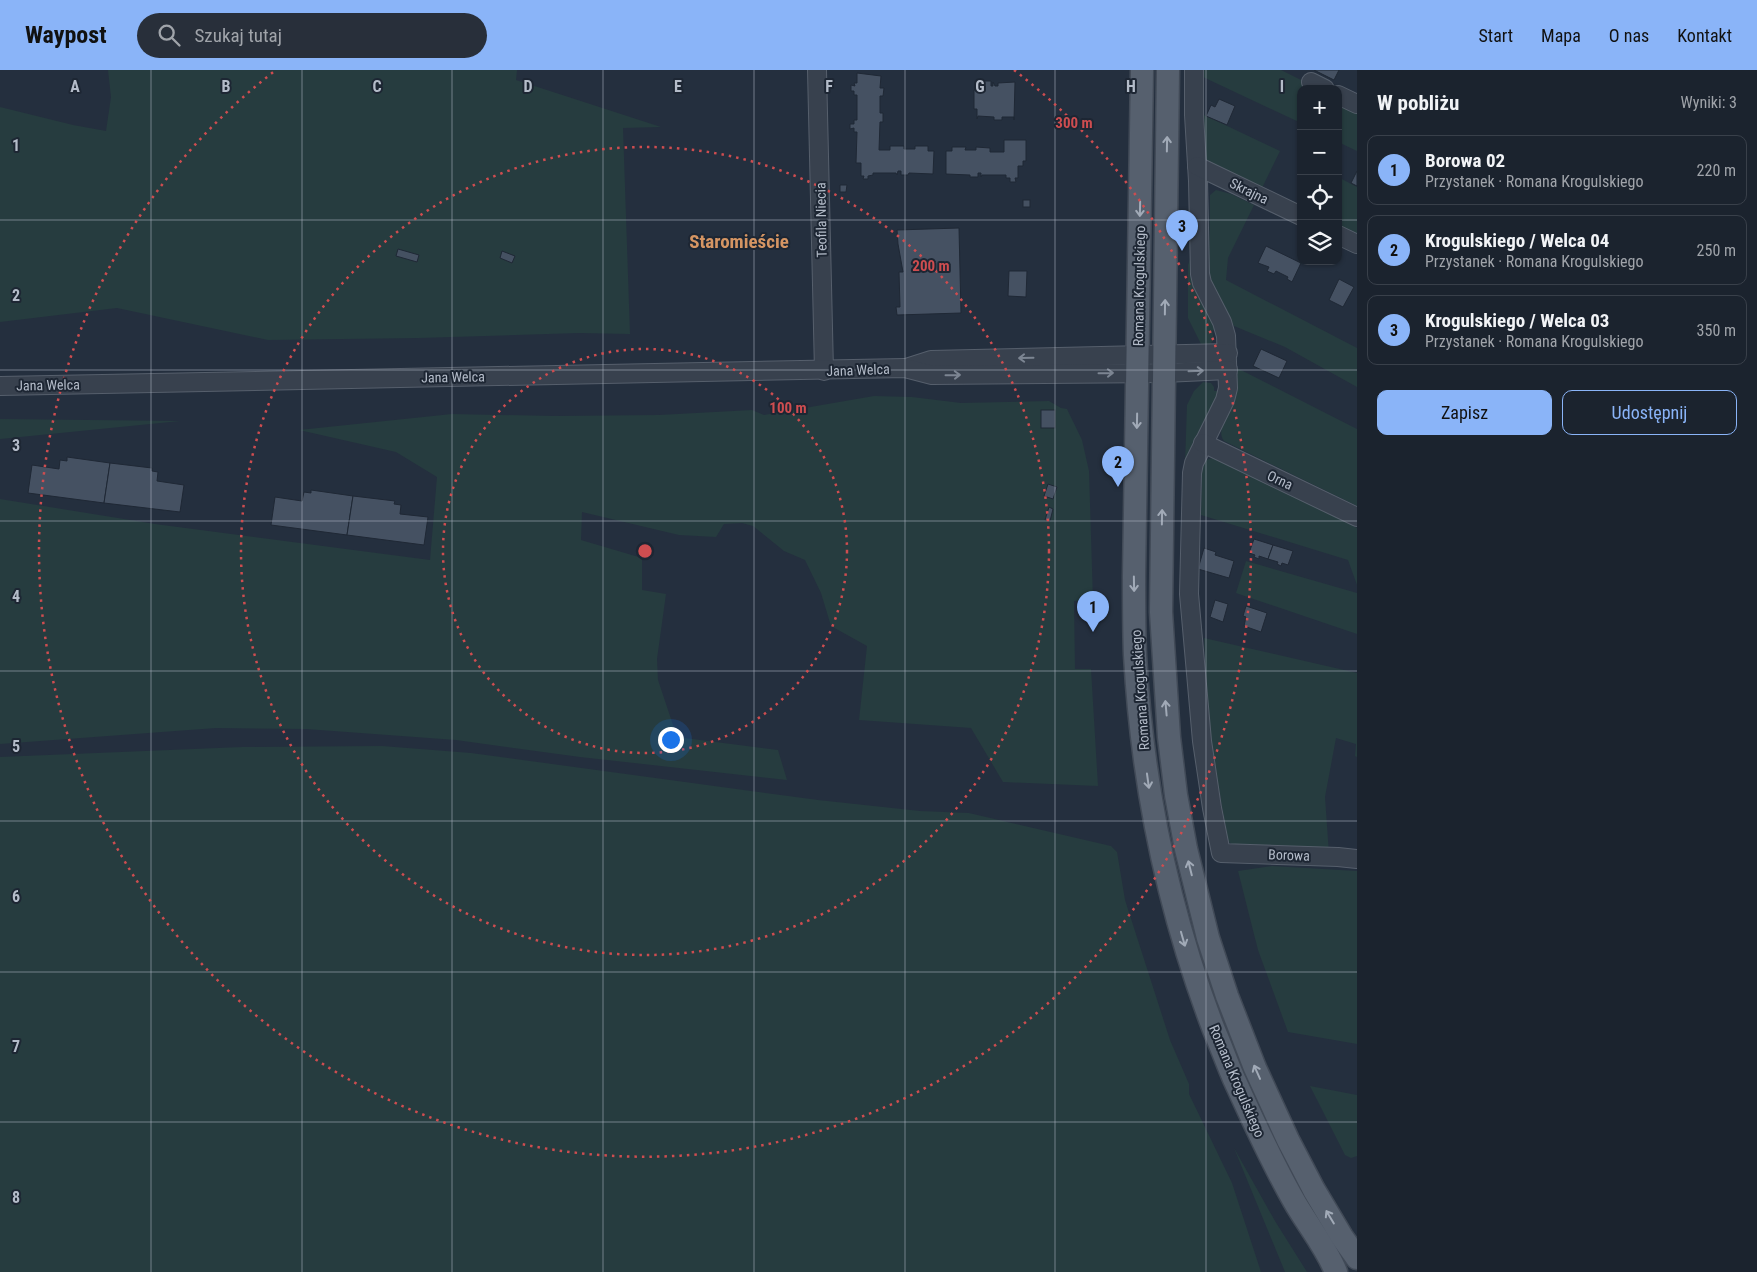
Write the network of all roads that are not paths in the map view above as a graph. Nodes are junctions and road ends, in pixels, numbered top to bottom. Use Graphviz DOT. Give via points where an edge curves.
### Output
graph roads {
  1 [pos="817,70"];
  2 [pos="1142,70"];
  3 [pos="1168,70"];
  4 [pos="1194,70"];
  5 [pos="1342,97"];
  6 [pos="1357,104"];
  7 [pos="1197,166"];
  8 [pos="1297,214"];
  9 [pos="1342,237"];
  10 [pos="1357,244"];
  11 [pos="1228,362"];
  12 [pos="1138,364"];
  13 [pos="1164,364"];
  14 [pos="824,371"];
  15 [pos="0,386"];
  16 [pos="1203,443"];
  17 [pos="1357,517"];
  18 [pos="1357,859"];
  19 [pos="1357,1258"];
  20 [pos="1357,1270"];
  21 [pos="1336,1272"];
  22 [pos="1354,1272"];
  1 -- 14 [label="street, Teofila Niecia"];
  2 -- 12 [label="main road, Romana Krogulskiego, one-way"];
  13 -- 3 [label="main road, Romana Krogulskiego, one-way"];
  4 -- 7 [label="street"];
  5 -- 6 [label="street"];
  7 -- 8 [label="street, Skrajna"];
  7 -- 11 [label="street" via="1200,274 1222,322"];
  9 -- 10 [label="street"];
  11 -- 13 [label="street, Jana Welca"];
  11 -- 16 [label="street" via="1225,400"];
  12 -- 13 [label="street, Jana Welca"];
  12 -- 14 [label="street, Jana Welca" via="932,375 906,368"];
  12 -- 21 [label="main road, Romana Krogulskiego, one-way" via="1135,655 1143,743 1160,851 1184,944 1233,1076 1267,1150"];
  19 -- 13 [label="main road, Romana Krogulskiego, one-way" via="1314,1190 1254,1068 1208,938 1186,849 1169,737 1162,644"];
  14 -- 15 [label="street, Jana Welca"];
  16 -- 17 [label="street, Orna"];
  16 -- 18 [label="street, Borowa" via="1192,473 1189,594 1202,740 1221,853"];
  20 -- 22 [label="main road"];
}
